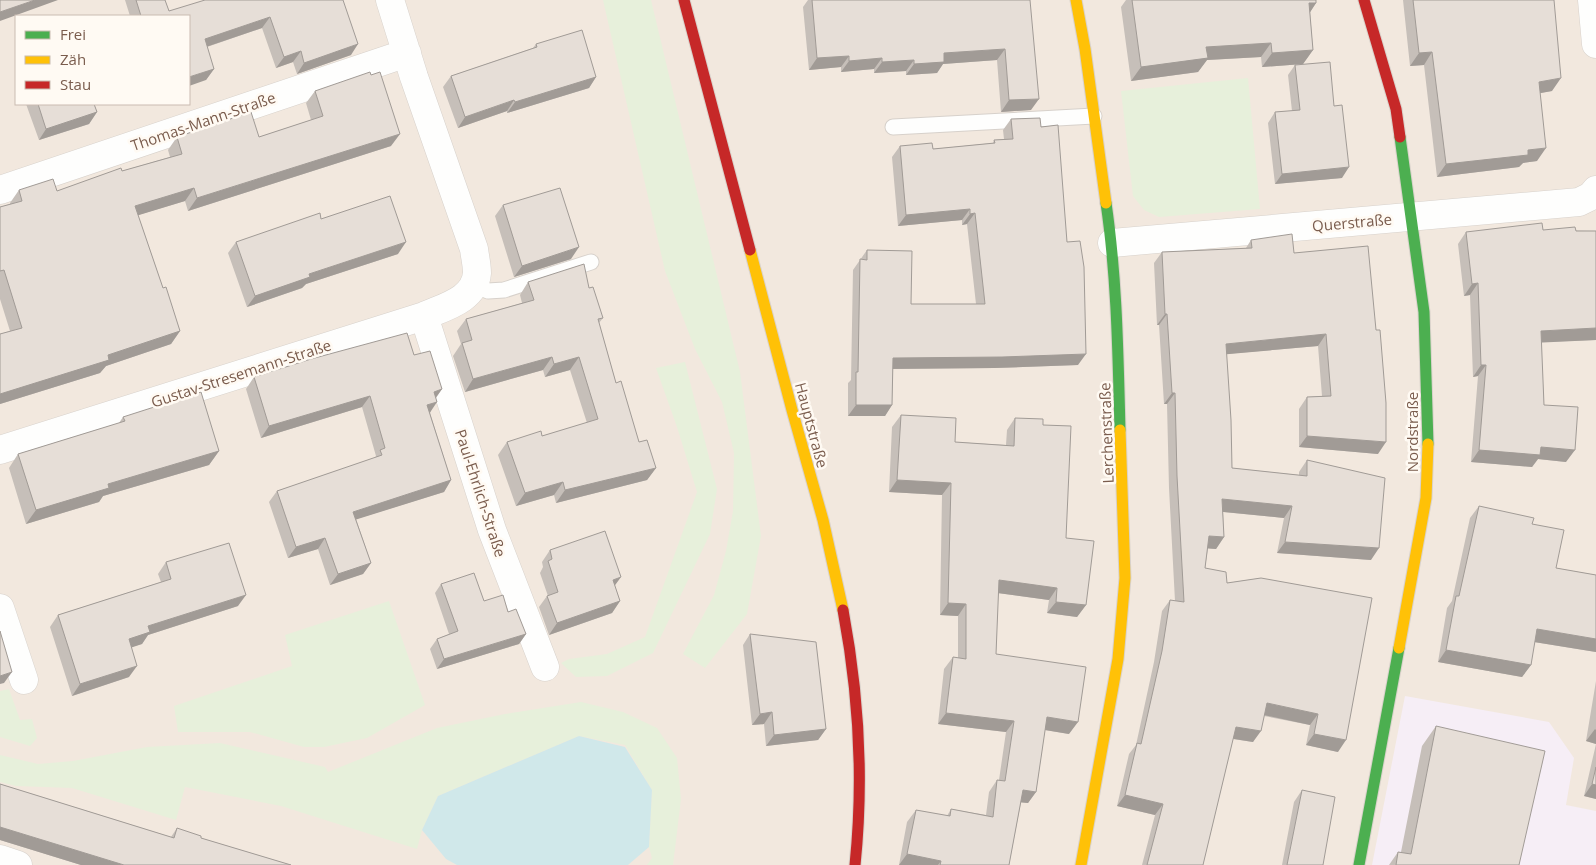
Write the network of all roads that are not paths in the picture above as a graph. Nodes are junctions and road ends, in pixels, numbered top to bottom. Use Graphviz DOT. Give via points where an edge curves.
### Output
graph roads {
  1 [pos="390,0"];
  2 [pos="684,0"];
  3 [pos="1076,0"];
  4 [pos="1364,0"];
  5 [pos="1592,0"];
  6 [pos="1596,44"];
  7 [pos="406,53"];
  8 [pos="1094,116"];
  9 [pos="893,127"];
  10 [pos="0,190"];
  11 [pos="1593,193"];
  12 [pos="1412,217"];
  13 [pos="1112,243"];
  14 [pos="592,262"];
  15 [pos="474,285"];
  16 [pos="424,316"];
  17 [pos="0,450"];
  18 [pos="0,608"];
  19 [pos="545,667"];
  20 [pos="24,680"];
  21 [pos="0,859"];
  22 [pos="18,865"];
  23 [pos="855,865"];
  24 [pos="1081,865"];
  25 [pos="1359,865"];
  1 -- 7 [label="street"];
  2 -- 23 [label="street, Hauptstraße" via="827,537 852,657 861,798"];
  3 -- 8 [label="street, Lerchenstraße"];
  4 -- 12 [label="street, Nordstraße" via="1396,109"];
  5 -- 6 [label="street"];
  7 -- 10 [label="street, Thomas-Mann-Straße"];
  7 -- 15 [label="street" via="474,249 477,273"];
  8 -- 9 [label="lane"];
  8 -- 13 [label="street, Lerchenstraße"];
  11 -- 12 [label="street, Querstraße" via="1579,202"];
  12 -- 13 [label="street, Querstraße"];
  12 -- 25 [label="street, Nordstraße" via="1424,312 1428,442 1426,498"];
  13 -- 24 [label="street, Lerchenstraße" via="1125,578 1118,659"];
  14 -- 15 [label="lane" via="504,290 488,291"];
  15 -- 16 [label="street, Gustav-Stresemann-Straße" via="460,301"];
  16 -- 17 [label="street, Gustav-Stresemann-Straße"];
  16 -- 19 [label="street, Paul-Ehrlich-Straße" via="492,530"];
  18 -- 20 [label="street"];
  21 -- 22 [label="street"];
}
